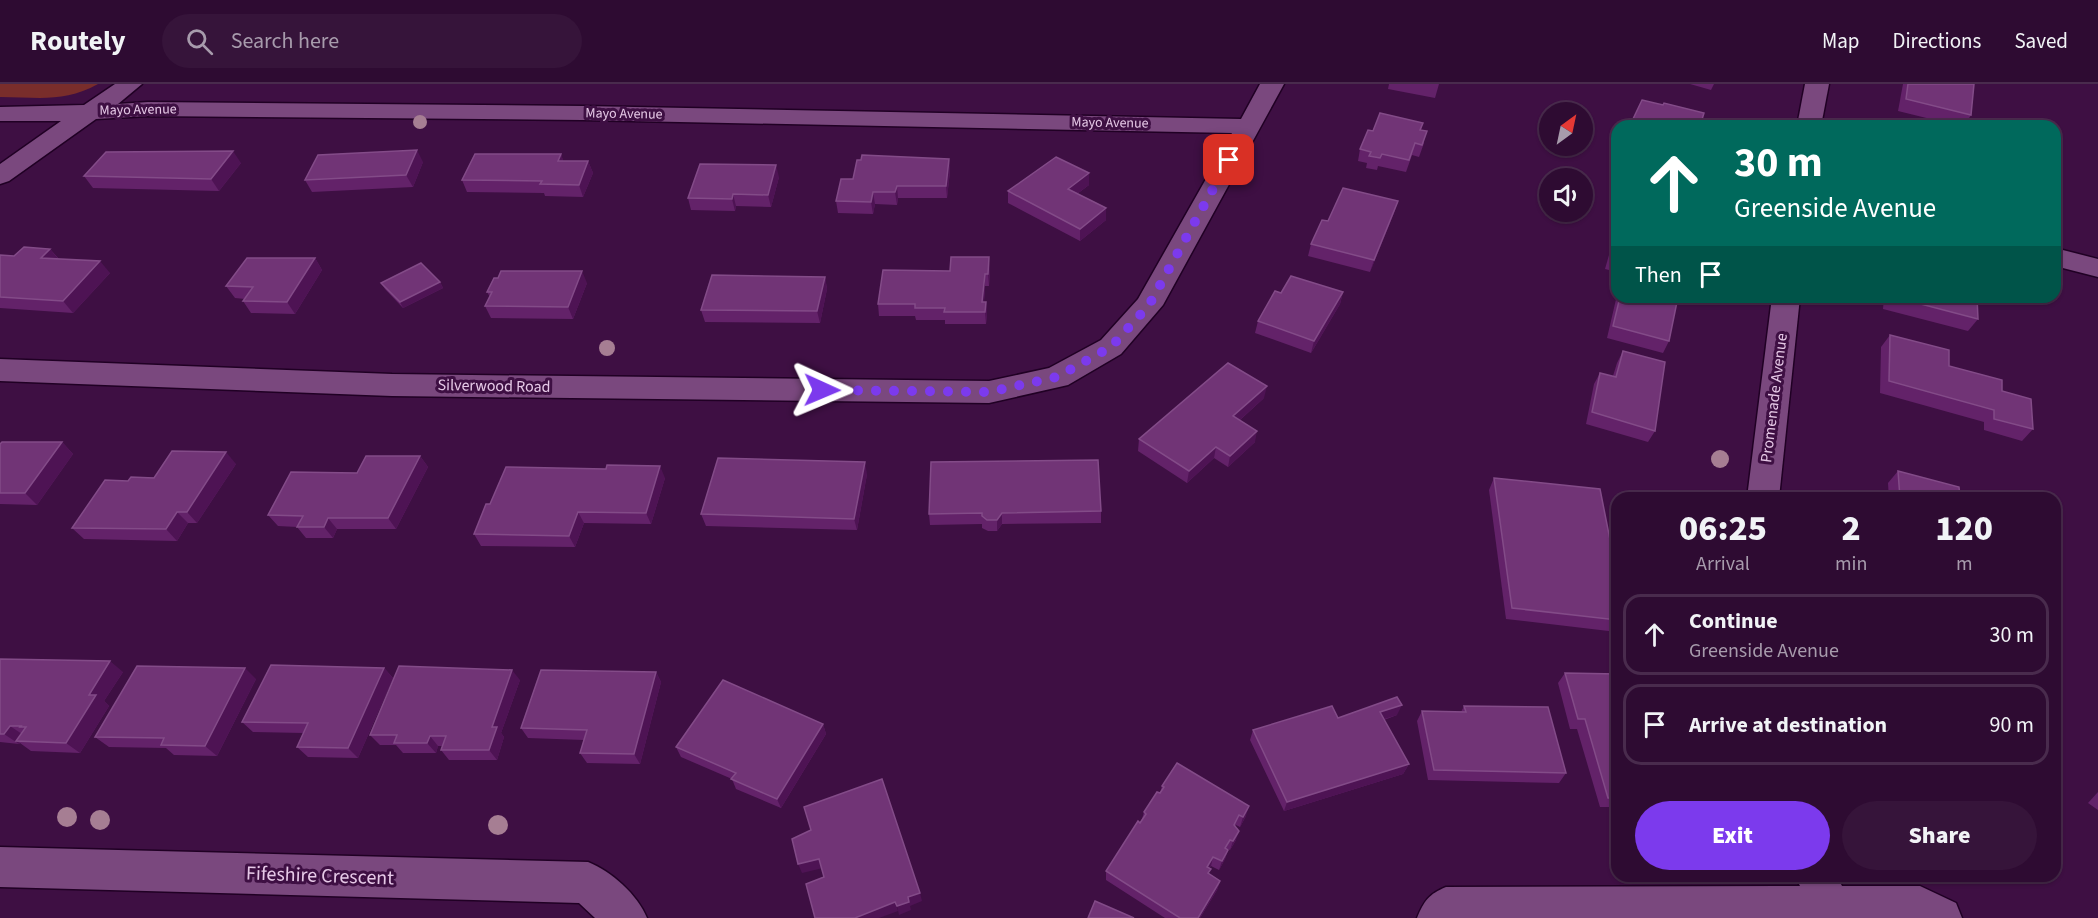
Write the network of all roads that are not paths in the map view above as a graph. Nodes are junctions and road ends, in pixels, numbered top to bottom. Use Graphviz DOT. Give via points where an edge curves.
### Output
graph roads {
  1 [pos="130,84"];
  2 [pos="1272,84"];
  3 [pos="1817,84"];
  4 [pos="93,111"];
  5 [pos="0,114"];
  6 [pos="1810,120"];
  7 [pos="1248,126"];
  8 [pos="0,176"];
  9 [pos="2061,259"];
  10 [pos="2098,268"];
  11 [pos="1785,303"];
  12 [pos="0,370"];
  13 [pos="1763,492"];
  14 [pos="0,867"];
  15 [pos="1823,892"];
  16 [pos="626,918"];
  17 [pos="1438,918"];
  18 [pos="1941,918"];
  1 -- 4 [label="street"];
  2 -- 7 [label="street, Silverwood Road"];
  3 -- 6 [label="street"];
  4 -- 5 [label="street, Mayo Avenue"];
  4 -- 7 [label="street, Mayo Avenue" via="595,113"];
  4 -- 8 [label="street"];
  7 -- 12 [label="street, Silverwood Road" via="1149,305 1111,347 1057,377 989,392 392,385"];
  9 -- 10 [label="street"];
  11 -- 13 [label="street, Promenade Avenue"];
  14 -- 16 [label="street, Fifeshire Crescent" via="588,883"];
  15 -- 17 [label="street" via="1446,908"];
  15 -- 18 [label="street" via="1920,907"];
}
